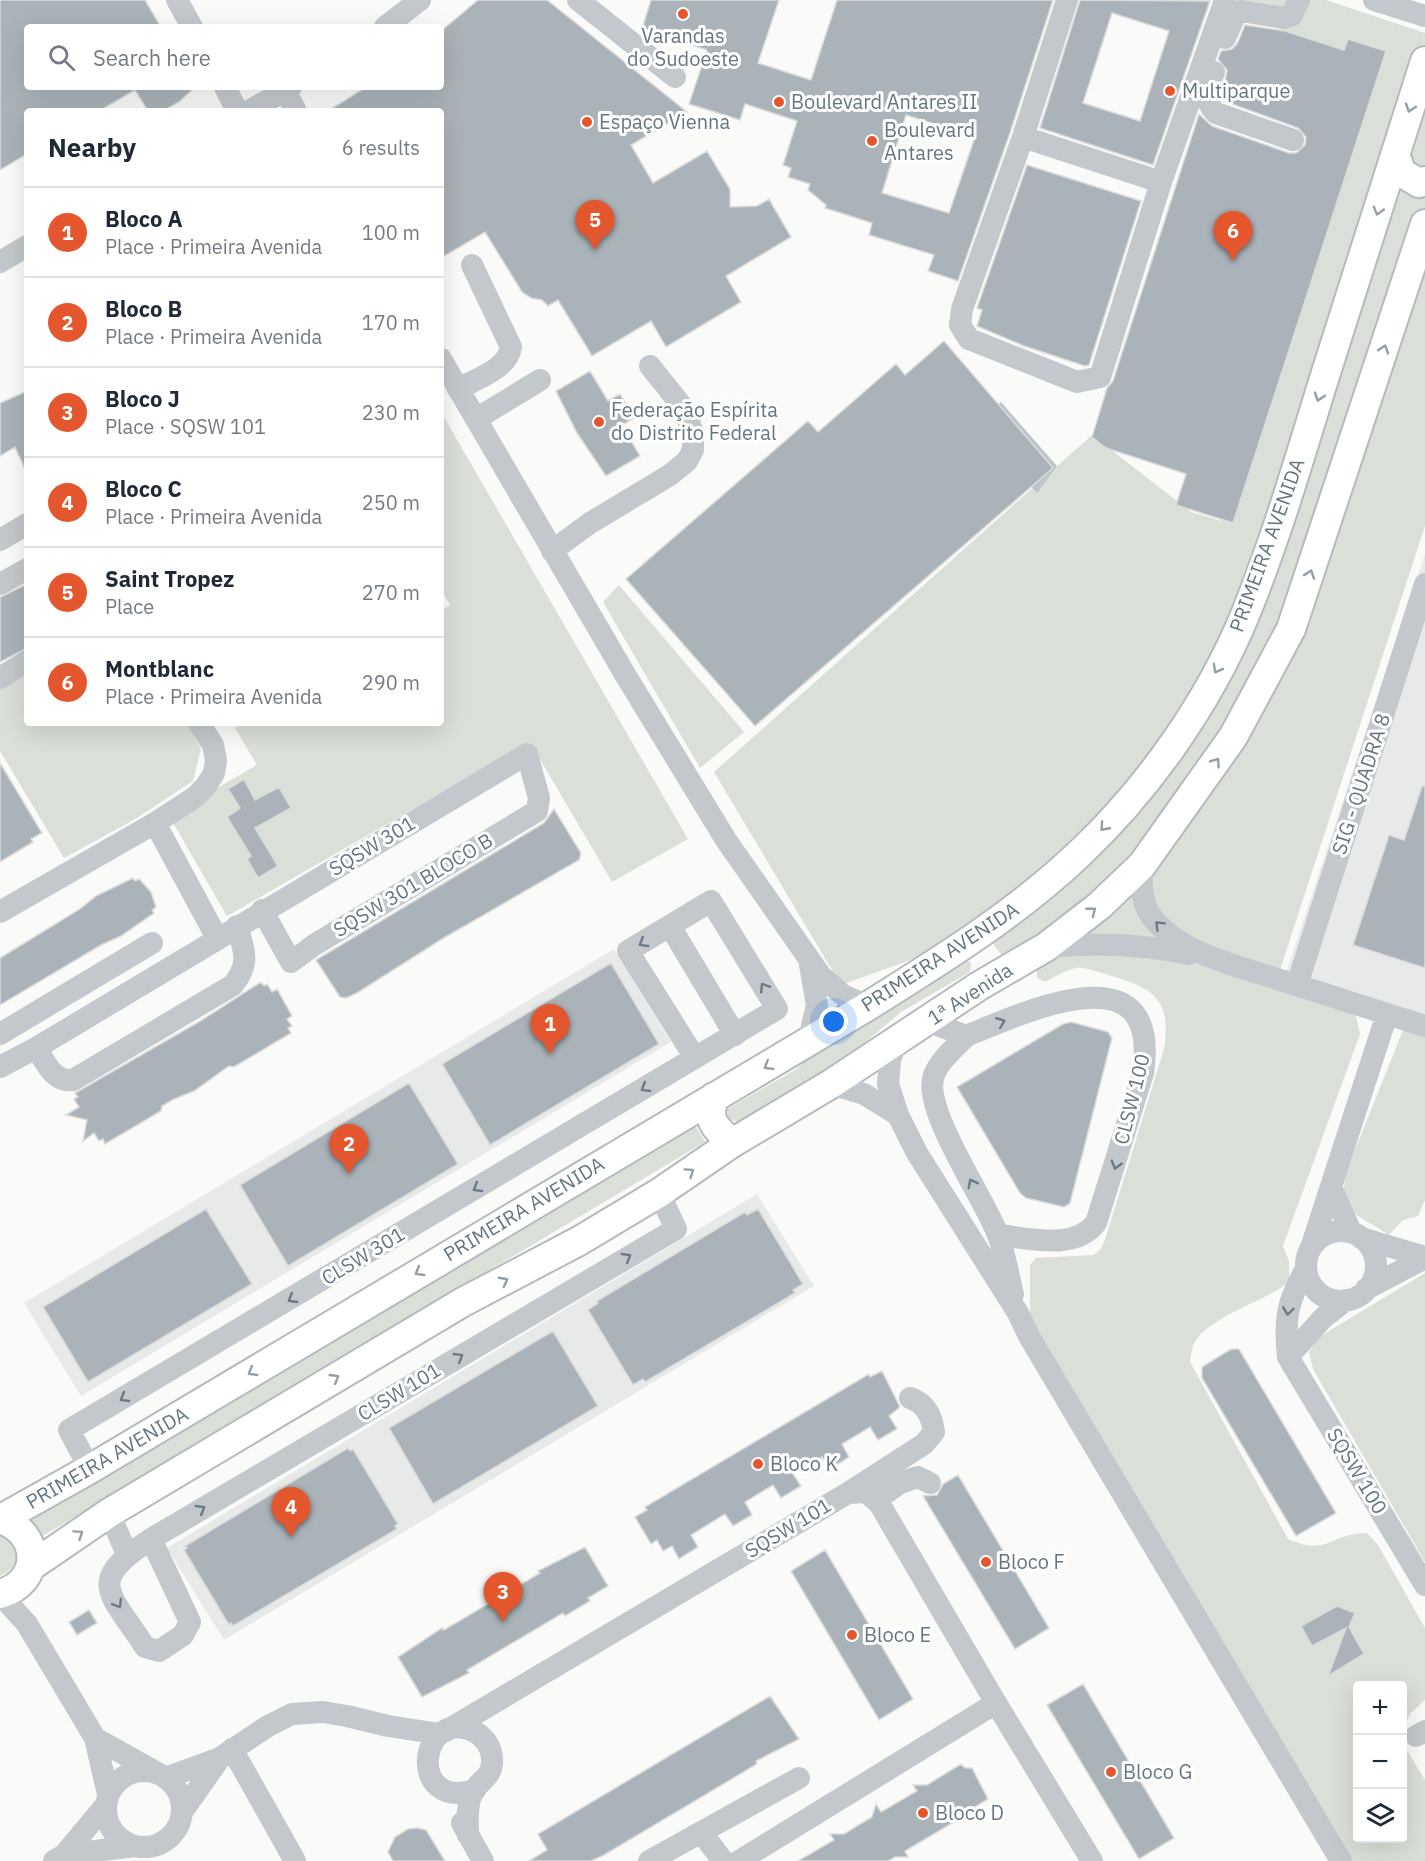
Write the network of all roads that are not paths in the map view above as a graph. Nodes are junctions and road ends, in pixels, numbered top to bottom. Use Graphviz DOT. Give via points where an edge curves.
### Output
graph roads {
  1 [pos="177,0"];
  2 [pos="420,0"];
  3 [pos="578,0"];
  4 [pos="1067,0"];
  5 [pos="1225,0"];
  6 [pos="1299,0"];
  7 [pos="1374,0"];
  8 [pos="1425,16"];
  9 [pos="190,24"];
  10 [pos="389,24"];
  11 [pos="1425,61"];
  12 [pos="675,77"];
  13 [pos="226,90"];
  14 [pos="286,90"];
  15 [pos="288,90"];
  16 [pos="236,108"];
  17 [pos="254,108"];
  18 [pos="295,108"];
  19 [pos="1023,137"];
  20 [pos="1293,140"];
  21 [pos="1395,155"];
  22 [pos="1425,181"];
  23 [pos="1161,182"];
  24 [pos="1425,224"];
  25 [pos="24,248"];
  26 [pos="0,262"];
  27 [pos="472,265"];
  28 [pos="444,364"];
  29 [pos="650,366"];
  30 [pos="540,380"];
  31 [pos="458,389"];
  32 [pos="476,419"];
  33 [pos="24,526"];
  34 [pos="0,540"];
  35 [pos="552,551"];
  36 [pos="24,571"];
  37 [pos="0,584"];
  38 [pos="1425,584"];
  39 [pos="24,663"];
  40 [pos="0,678"];
  41 [pos="201,726"];
  42 [pos="527,754"];
  43 [pos="155,823"];
  44 [pos="1142,865"];
  45 [pos="262,910"];
  46 [pos="0,912"];
  47 [pos="237,926"];
  48 [pos="670,926"];
  49 [pos="217,938"];
  50 [pos="152,943"];
  51 [pos="1046,947"];
  52 [pos="958,950"];
  53 [pos="809,961"];
  54 [pos="1228,962"];
  55 [pos="1297,985"];
  56 [pos="81,986"];
  57 [pos="979,986"];
  58 [pos="868,1006"];
  59 [pos="98,1010"];
  60 [pos="1387,1014"];
  61 [pos="927,1021"];
  62 [pos="1425,1026"];
  63 [pos="0,1034"];
  64 [pos="735,1035"];
  65 [pos="966,1036"];
  66 [pos="809,1040"];
  67 [pos="896,1043"];
  68 [pos="36,1048"];
  69 [pos="695,1058"];
  70 [pos="0,1067"];
  71 [pos="831,1084"];
  72 [pos="714,1097"];
  73 [pos="898,1115"];
  74 [pos="948,1134"];
  75 [pos="732,1143"];
  76 [pos="917,1153"];
  77 [pos="1331,1187"];
  78 [pos="659,1193"];
  79 [pos="998,1235"];
  80 [pos="1356,1235"];
  81 [pos="1425,1257"];
  82 [pos="1308,1258"];
  83 [pos="1366,1289"];
  84 [pos="1346,1300"];
  85 [pos="1018,1313"];
  86 [pos="1288,1357"];
  87 [pos="910,1398"];
  88 [pos="90,1469"];
  89 [pos="930,1483"];
  90 [pos="848,1493"];
  91 [pos="876,1500"];
  92 [pos="109,1514"];
  93 [pos="0,1519"];
  94 [pos="151,1539"];
  95 [pos="127,1554"];
  96 [pos="13,1584"];
  97 [pos="1425,1585"];
  98 [pos="498,1700"];
  99 [pos="996,1703"];
  100 [pos="388,1726"];
  101 [pos="443,1732"];
  102 [pos="95,1738"];
  103 [pos="486,1741"];
  104 [pos="226,1753"];
  105 [pos="427,1760"];
  106 [pos="162,1776"];
  107 [pos="799,1778"];
  108 [pos="443,1789"];
  109 [pos="475,1790"];
  110 [pos="107,1800"];
  111 [pos="182,1812"];
  112 [pos="701,1832"];
  113 [pos="468,1835"];
  114 [pos="135,1846"];
  115 [pos="59,1858"];
  116 [pos="295,1861"];
  117 [pos="483,1861"];
  118 [pos="650,1861"];
  119 [pos="723,1861"];
  120 [pos="740,1861"];
  121 [pos="1092,1861"];
  122 [pos="1341,1861"];
  1 -- 9 [label="street"];
  2 -- 10 [label="street"];
  3 -- 12 [label="street"];
  4 -- 19 [label="street"];
  5 -- 23 [label="street"];
  6 -- 20 [label="street" via="1291,16 1284,18 1236,13 1206,95 1208,105 1216,112"];
  7 -- 8 [label="street"];
  11 -- 21 [label="main road, one-way"];
  13 -- 16 [label="street"];
  14 -- 17 [label="street"];
  15 -- 18 [label="street"];
  19 -- 23 [label="street"];
  19 -- 23 [label="street" via="962,309 960,325 969,339 1077,382 1101,377"];
  21 -- 22 [label="main road" via="1402,173 1419,183"];
  21 -- 52 [label="main road, PRIMEIRA AVENIDA, one-way" via="1263,566 1244,617 1221,662 1189,719 1137,792 1097,835 1013,912"];
  44 -- 24 [label="main road, one-way" via="1233,737 1291,629"];
  25 -- 26 [label="street"];
  27 -- 31 [label="street" via="511,347 500,366"];
  28 -- 31 [label="street"];
  29 -- 35 [label="street" via="682,406 693,432 693,450 687,461 670,475"];
  30 -- 32 [label="street"];
  31 -- 32 [label="street"];
  32 -- 35 [label="street"];
  33 -- 34 [label="street"];
  35 -- 53 [label="street" via="692,787"];
  36 -- 37 [label="street"];
  38 -- 55 [label="street, SIG - QUADRA 8"];
  39 -- 40 [label="street"];
  41 -- 43 [label="street" via="213,745 214,773 195,797"];
  42 -- 45 [label="street, SQSW 301"];
  42 -- 45 [label="street, SQSW 301 BLOCO B" via="539,798 537,811 291,962"];
  43 -- 46 [label="street"];
  43 -- 49 [label="street"];
  51 -- 44 [label="main road, one-way" via="1099,906"];
  54 -- 44 [label="street, one-way" via="1188,946 1153,920 1145,907"];
  45 -- 47 [label="street, SQSW 301"];
  47 -- 49 [label="street, SQSW 301"];
  47 -- 68 [label="street" via="246,959 233,986 73,1080 63,1082 56,1078"];
  48 -- 64 [label="street"];
  64 -- 48 [label="street, one-way" via="777,1009 711,901"];
  48 -- 69 [label="street, one-way" via="628,951"];
  49 -- 59 [label="street, SQSW 301"];
  50 -- 56 [label="street"];
  51 -- 54 [label="street" via="1126,944"];
  51 -- 57 [label="main road, 1ª Avenida"];
  52 -- 57 [label="main road" via="968,952 979,962"];
  52 -- 58 [label="main road, PRIMEIRA AVENIDA"];
  53 -- 58 [label="street" via="843,995"];
  53 -- 66 [label="street" via="817,1005"];
  54 -- 55 [label="street"];
  55 -- 60 [label="street"];
  56 -- 59 [label="street"];
  56 -- 63 [label="street"];
  57 -- 61 [label="main road, 1ª Avenida"];
  58 -- 66 [label="main road, PRIMEIRA AVENIDA"];
  59 -- 68 [label="street, SQSW 301"];
  60 -- 62 [label="street"];
  60 -- 77 [label="street, SQSW 100"];
  61 -- 65 [label="street"];
  61 -- 67 [label="main road, 1ª Avenida"];
  64 -- 69 [label="street"];
  65 -- 74 [label="street" via="933,1077 934,1100"];
  65 -- 79 [label="street, CLSW 100, one-way" via="1062,1000 1090,997 1119,1004 1138,1015 1145,1031 1143,1073 1096,1223 1088,1233 1071,1239"];
  66 -- 72 [label="main road, PRIMEIRA AVENIDA, one-way"];
  67 -- 71 [label="main road"];
  67 -- 73 [label="street" via="888,1084"];
  68 -- 70 [label="street, SQSW 301"];
  69 -- 88 [label="street, CLSW 301, one-way" via="69,1430"];
  71 -- 73 [label="street" via="864,1094"];
  71 -- 75 [label="main road"];
  72 -- 75 [label="main road" via="712,1122"];
  72 -- 88 [label="main road, PRIMEIRA AVENIDA, one-way"];
  73 -- 76 [label="street"];
  74 -- 76 [label="street"];
  79 -- 74 [label="street, one-way"];
  78 -- 75 [label="main road, one-way"];
  76 -- 85 [label="street"];
  77 -- 80 [label="street"];
  77 -- 82 [label="street, SQSW 100"];
  92 -- 78 [label="main road, one-way" via="463,1302"];
  94 -- 78 [label="street, CLSW 101, one-way" via="676,1229"];
  79 -- 85 [label="street"];
  80 -- 81 [label="street"];
  80 -- 82 [label="street" via="1327,1233"];
  80 -- 83 [label="street" via="1370,1246 1374,1257 1376,1268"];
  81 -- 83 [label="street"];
  82 -- 84 [label="street" via="1315,1289 1323,1296"];
  82 -- 86 [label="street, SQSW 100, one-way" via="1290,1297 1285,1330"];
  83 -- 84 [label="street"];
  84 -- 86 [label="street" via="1323,1318"];
  85 -- 122 [label="street"];
  86 -- 97 [label="street, SQSW 100"];
  87 -- 90 [label="street" via="918,1400 927,1411 934,1432 924,1444"];
  88 -- 93 [label="main road, PRIMEIRA AVENIDA"];
  89 -- 91 [label="street" via="918,1477 900,1483"];
  90 -- 91 [label="street, SQSW 101" via="866,1492"];
  90 -- 98 [label="street, SQSW 101"];
  91 -- 99 [label="street"];
  92 -- 95 [label="street"];
  96 -- 92 [label="main road, one-way"];
  93 -- 96 [label="main road" via="22,1531 30,1548"];
  94 -- 95 [label="street, CLSW 101"];
  95 -- 94 [label="street, one-way" via="110,1573 110,1592 145,1647 159,1651 183,1635 190,1622"];
  96 -- 102 [label="street" via="27,1624"];
  98 -- 101 [label="street, SQSW 101"];
  98 -- 103 [label="street"];
  99 -- 120 [label="street"];
  99 -- 121 [label="street"];
  100 -- 101 [label="street"];
  100 -- 104 [label="street" via="323,1712 292,1714"];
  100 -- 105 [label="street"];
  101 -- 103 [label="street" via="467,1729"];
  101 -- 105 [label="street" via="430,1745"];
  102 -- 106 [label="street"];
  102 -- 110 [label="street"];
  103 -- 109 [label="street" via="492,1762 490,1773"];
  104 -- 106 [label="street"];
  104 -- 111 [label="street"];
  104 -- 116 [label="street"];
  105 -- 108 [label="street" via="429,1775"];
  106 -- 110 [label="street" via="135,1772 115,1784"];
  106 -- 111 [label="street" via="177,1790"];
  107 -- 112 [label="street"];
  108 -- 109 [label="street" via="453,1793"];
  108 -- 113 [label="street"];
  109 -- 113 [label="street" via="468,1812"];
  110 -- 114 [label="street" via="110,1829"];
  110 -- 115 [label="street"];
  111 -- 114 [label="street" via="179,1825 163,1843"];
  112 -- 118 [label="street"];
  112 -- 119 [label="street"];
  113 -- 117 [label="street"];
  114 -- 115 [label="street"];
}
